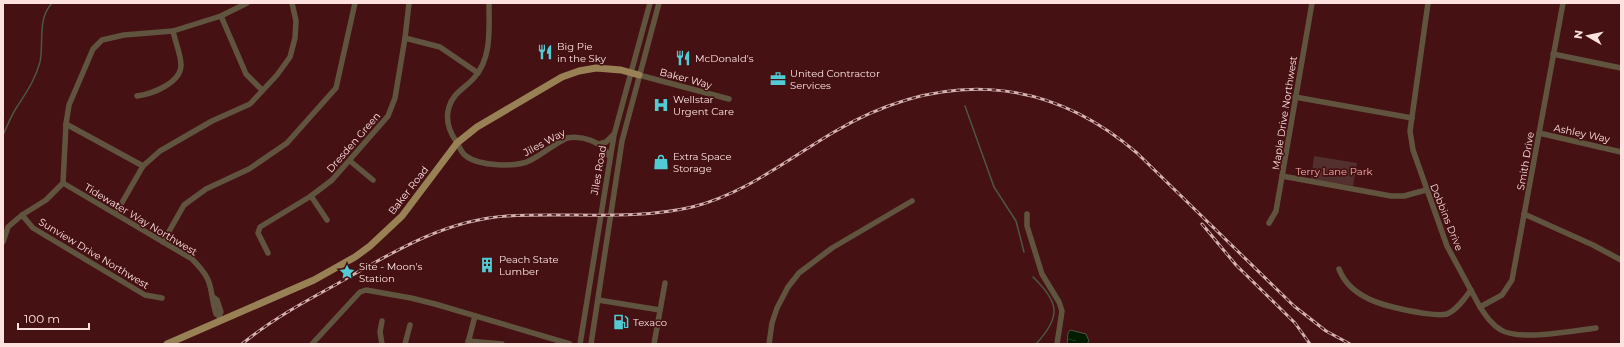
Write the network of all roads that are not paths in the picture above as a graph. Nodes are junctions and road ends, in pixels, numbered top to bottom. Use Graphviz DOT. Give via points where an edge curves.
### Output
graph roads {
  1 [pos="248,3"];
  2 [pos="292,3"];
  3 [pos="355,3"];
  4 [pos="409,3"];
  5 [pos="489,3"];
  6 [pos="650,3"];
  7 [pos="659,3"];
  8 [pos="1312,3"];
  9 [pos="1428,3"];
  10 [pos="1563,3"];
  11 [pos="221,16"];
  12 [pos="173,31"];
  13 [pos="405,38"];
  14 [pos="1553,54"];
  15 [pos="1621,68"];
  16 [pos="478,73"];
  17 [pos="631,73"];
  18 [pos="639,75"];
  19 [pos="262,90"];
  20 [pos="137,96"];
  21 [pos="1295,97"];
  22 [pos="729,99"];
  23 [pos="1412,118"];
  24 [pos="66,124"];
  25 [pos="1539,133"];
  26 [pos="614,135"];
  27 [pos="457,143"];
  28 [pos="599,144"];
  29 [pos="1621,152"];
  30 [pos="609,157"];
  31 [pos="350,162"];
  32 [pos="143,166"];
  33 [pos="1282,176"];
  34 [pos="373,180"];
  35 [pos="63,182"];
  36 [pos="1426,190"];
  37 [pos="311,196"];
  38 [pos="912,201"];
  39 [pos="116,213"];
  40 [pos="22,214"];
  41 [pos="1027,214"];
  42 [pos="1524,214"];
  43 [pos="327,220"];
  44 [pos="1268,223"];
  45 [pos="3,242"];
  46 [pos="162,242"];
  47 [pos="268,252"];
  48 [pos="1621,260"];
  49 [pos="1339,269"];
  50 [pos="665,283"];
  51 [pos="1471,290"];
  52 [pos="162,298"];
  53 [pos="598,300"];
  54 [pos="1480,307"];
  55 [pos="660,310"];
  56 [pos="475,316"];
  57 [pos="220,318"];
  58 [pos="382,321"];
  59 [pos="410,325"];
  60 [pos="1596,328"];
  61 [pos="468,342"];
  62 [pos="483,343"];
  63 [pos="167,344"];
  64 [pos="312,344"];
  65 [pos="382,344"];
  66 [pos="405,344"];
  67 [pos="502,344"];
  68 [pos="570,344"];
  69 [pos="580,344"];
  70 [pos="591,344"];
  71 [pos="654,344"];
  72 [pos="769,344"];
  73 [pos="1057,344"];
  1 -- 11 [label="street"];
  2 -- 19 [label="street" via="296,21 290,58"];
  3 -- 46 [label="street" via="336,88 287,143 249,169 206,189 184,205"];
  4 -- 13 [label="street, Dresden Green"];
  5 -- 16 [label="street" via="487,52"];
  6 -- 17 [label="street, Jiles Road"];
  7 -- 18 [label="street, Jiles Road"];
  8 -- 21 [label="street, Maple Drive Northwest"];
  9 -- 23 [label="street, Dobbins Drive"];
  10 -- 14 [label="street, Smith Drive"];
  11 -- 12 [label="street"];
  11 -- 19 [label="street" via="246,74"];
  12 -- 20 [label="street" via="181,66 177,74 164,88 150,95"];
  12 -- 24 [label="street" via="124,35 102,40 93,49 82,73 69,105"];
  13 -- 16 [label="street" via="440,47"];
  13 -- 31 [label="street, Dresden Green" via="395,98 390,111"];
  14 -- 15 [label="street"];
  14 -- 25 [label="street, Smith Drive"];
  16 -- 27 [label="street" via="455,95 449,106 448,127"];
  17 -- 18 [label="main road, Baker Road"];
  17 -- 26 [label="street, Jiles Road"];
  17 -- 27 [label="main road, Baker Road" via="596,68 571,73 477,127"];
  18 -- 22 [label="street, Baker Way"];
  18 -- 53 [label="street, Jiles Road" via="622,141"];
  19 -- 32 [label="street" via="250,104 212,121 160,151"];
  21 -- 23 [label="street"];
  21 -- 33 [label="street, Maple Drive Northwest"];
  23 -- 36 [label="street, Dobbins Drive" via="1410,131 1413,150"];
  24 -- 32 [label="street"];
  24 -- 35 [label="street"];
  25 -- 29 [label="street, Ashley Way"];
  25 -- 42 [label="street, Smith Drive"];
  26 -- 28 [label="street"];
  26 -- 30 [label="street, Jiles Road"];
  27 -- 28 [label="street, Jiles Way" via="470,159 496,164 530,161 569,137"];
  27 -- 57 [label="main road, Baker Road" via="402,216 370,246 314,280"];
  28 -- 30 [label="street" via="606,149"];
  30 -- 69 [label="street, Jiles Road"];
  31 -- 34 [label="street"];
  31 -- 37 [label="street, Dresden Green"];
  32 -- 39 [label="street"];
  33 -- 36 [label="street" via="1391,196 1404,196"];
  33 -- 44 [label="street, Maple Drive Northwest" via="1276,211"];
  35 -- 39 [label="street, Tidewater Way Northwest"];
  35 -- 40 [label="street" via="46,200"];
  36 -- 51 [label="street, Dobbins Drive" via="1447,246"];
  37 -- 43 [label="street"];
  37 -- 47 [label="street, Dresden Green" via="260,227 258,233"];
  38 -- 72 [label="street" via="832,248 802,270 788,287 777,308"];
  39 -- 46 [label="street, Tidewater Way Northwest"];
  40 -- 45 [label="street" via="8,227"];
  40 -- 52 [label="street, Sunview Drive Northwest" via="33,228 145,295"];
  41 -- 73 [label="street" via="1027,226 1042,274 1062,311"];
  42 -- 48 [label="street"];
  42 -- 54 [label="street, Smith Drive" via="1512,280 1502,295"];
  46 -- 57 [label="street, Tidewater Way Northwest" via="192,259 204,271 213,297 217,300"];
  49 -- 51 [label="street" via="1345,282 1363,295 1381,304 1403,310 1442,315 1459,305"];
  50 -- 55 [label="street"];
  51 -- 54 [label="street, Dobbins Drive"];
  53 -- 55 [label="street"];
  53 -- 70 [label="street, Jiles Road"];
  54 -- 60 [label="street, Dobbins Drive" via="1501,330 1516,335"];
  55 -- 71 [label="street"];
  56 -- 61 [label="street"];
  56 -- 64 [label="street" via="412,298 366,290 360,292"];
  56 -- 68 [label="street"];
  57 -- 63 [label="main road, Baker Road"];
  58 -- 65 [label="street"];
  59 -- 66 [label="street"];
  61 -- 62 [label="street"];
  62 -- 67 [label="street"];
}
